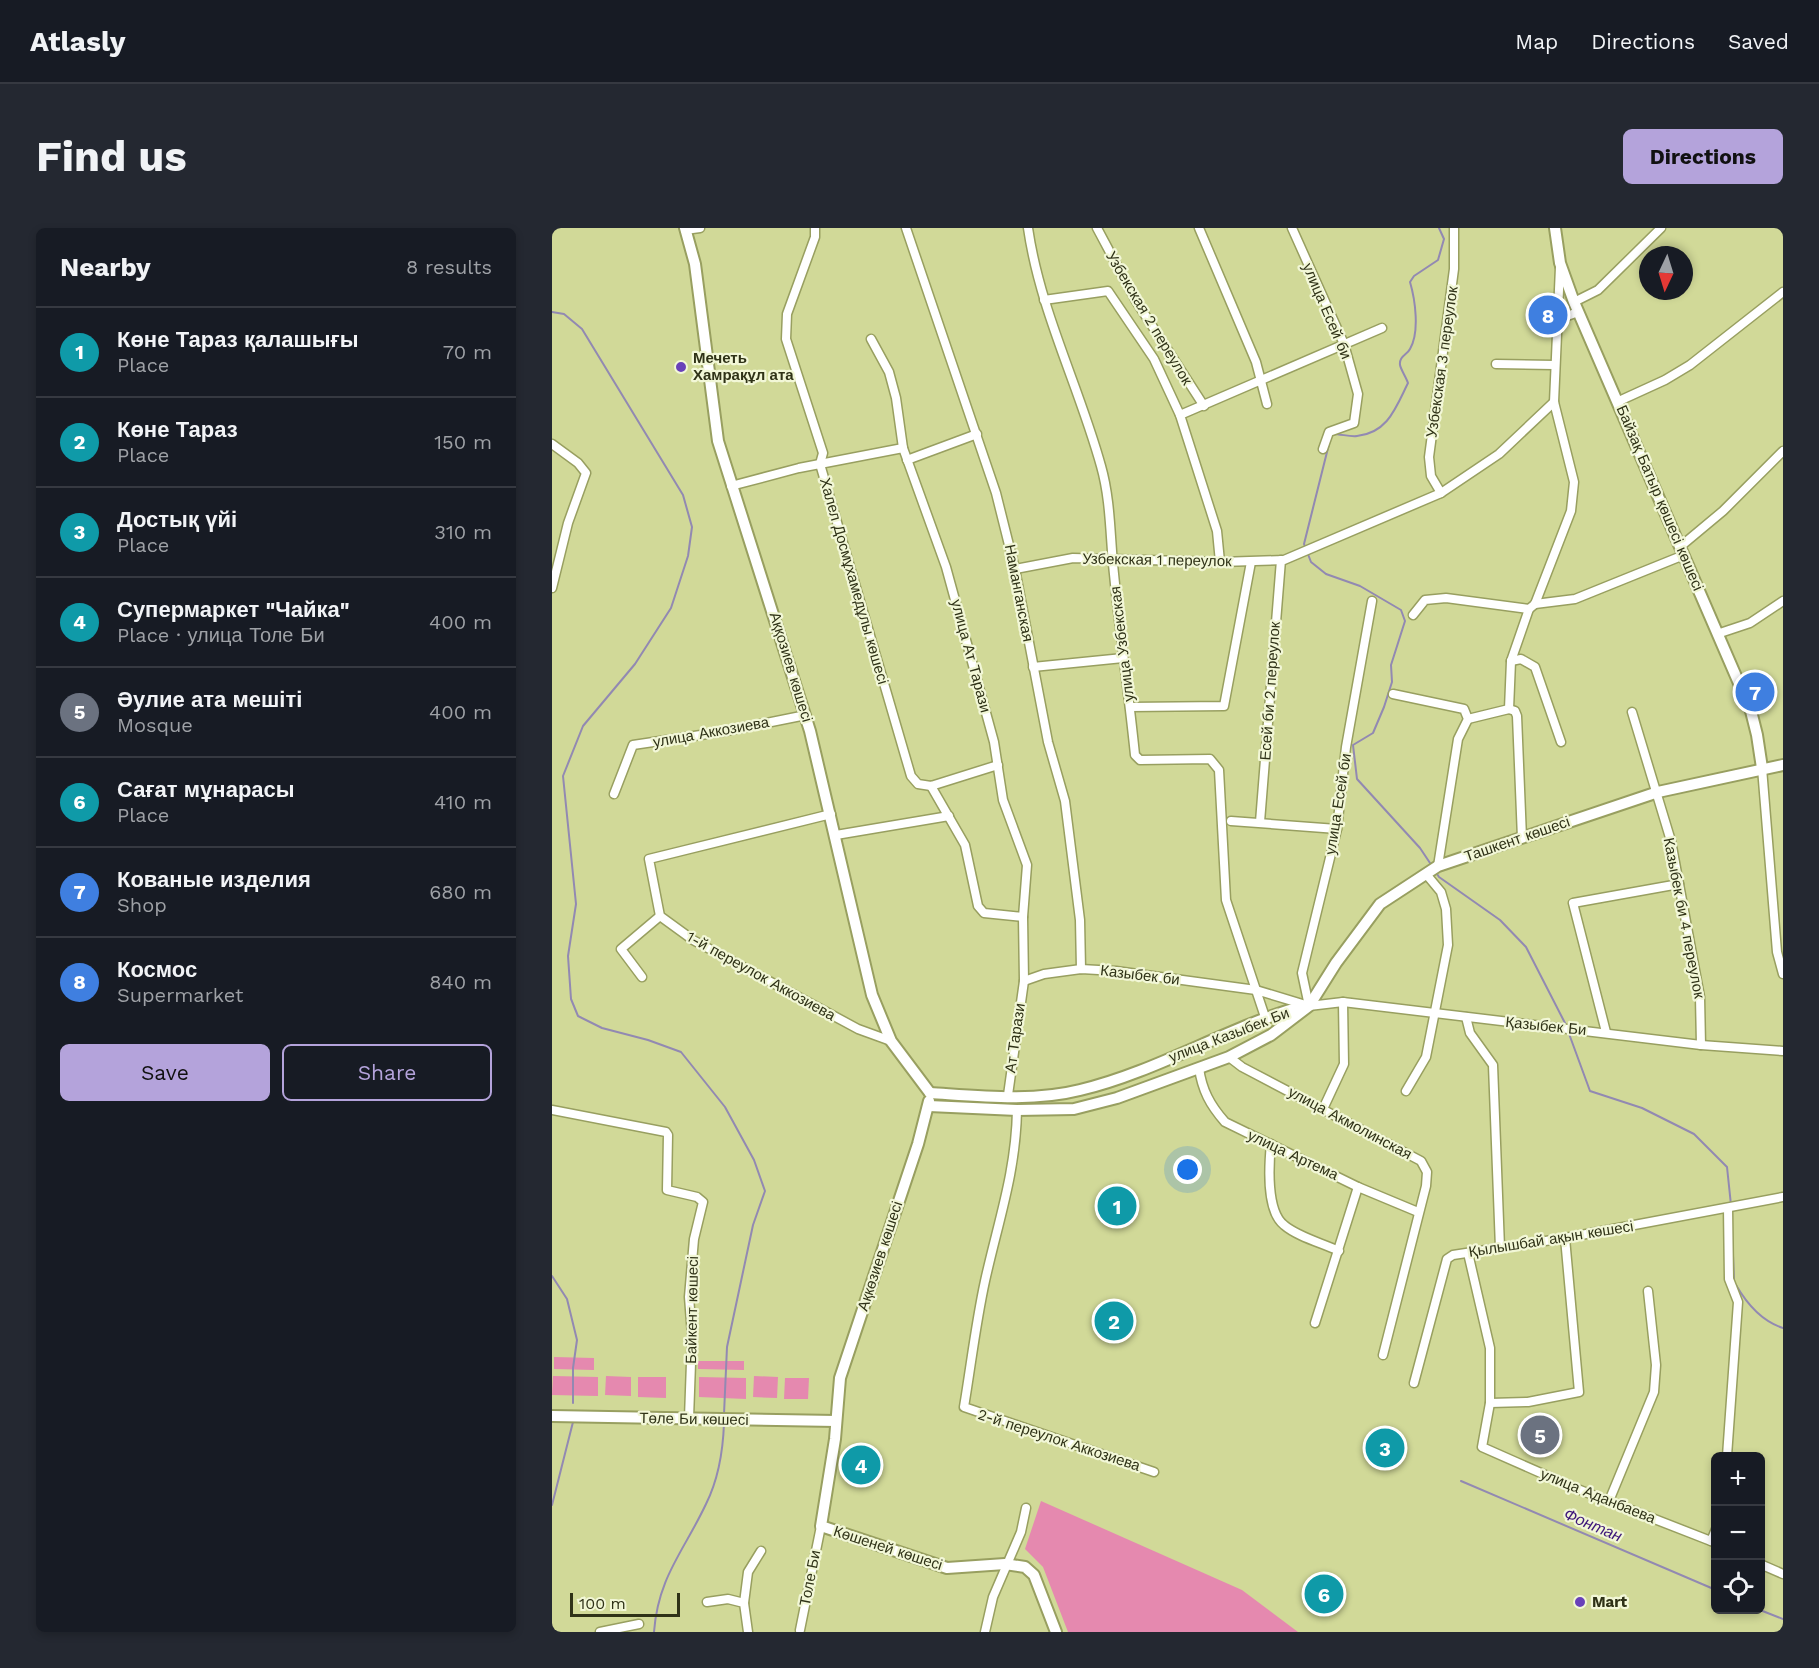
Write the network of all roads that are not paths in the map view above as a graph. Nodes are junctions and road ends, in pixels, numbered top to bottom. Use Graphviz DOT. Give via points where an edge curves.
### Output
graph roads {
  1 [pos="700,228"];
  2 [pos="815,228"];
  3 [pos="906,228"];
  4 [pos="1028,228"];
  5 [pos="1097,228"];
  6 [pos="1199,228"];
  7 [pos="1292,228"];
  8 [pos="1454,228"];
  9 [pos="1555,228"];
  10 [pos="1661,228"];
  11 [pos="685,229"];
  12 [pos="1560,264"];
  13 [pos="1783,292"];
  14 [pos="1044,300"];
  15 [pos="1576,307"];
  16 [pos="1559,319"];
  17 [pos="1382,328"];
  18 [pos="872,339"];
  19 [pos="1344,344"];
  20 [pos="1496,364"];
  21 [pos="1554,365"];
  22 [pos="1261,380"];
  23 [pos="1619,400"];
  24 [pos="1554,402"];
  25 [pos="1267,404"];
  26 [pos="1204,406"];
  27 [pos="1180,415"];
  28 [pos="977,434"];
  29 [pos="552,444"];
  30 [pos="903,448"];
  31 [pos="1323,449"];
  32 [pos="1783,451"];
  33 [pos="907,460"];
  34 [pos="820,464"];
  35 [pos="731,486"];
  36 [pos="1442,493"];
  37 [pos="1683,551"];
  38 [pos="1112,558"];
  39 [pos="1281,560"];
  40 [pos="1220,562"];
  41 [pos="1251,562"];
  42 [pos="1015,569"];
  43 [pos="552,588"];
  44 [pos="1783,601"];
  45 [pos="1372,602"];
  46 [pos="1532,607"];
  47 [pos="1413,615"];
  48 [pos="1717,634"];
  49 [pos="1123,658"];
  50 [pos="1511,661"];
  51 [pos="1033,667"];
  52 [pos="1393,694"];
  53 [pos="1130,707"];
  54 [pos="1509,709"];
  55 [pos="1632,712"];
  56 [pos="806,715"];
  57 [pos="1468,719"];
  58 [pos="1561,742"];
  59 [pos="998,765"];
  60 [pos="1783,765"];
  61 [pos="1762,768"];
  62 [pos="931,786"];
  63 [pos="1658,792"];
  64 [pos="614,794"];
  65 [pos="831,814"];
  66 [pos="949,816"];
  67 [pos="1232,821"];
  68 [pos="1260,822"];
  69 [pos="1337,830"];
  70 [pos="836,836"];
  71 [pos="1522,838"];
  72 [pos="1438,866"];
  73 [pos="1426,874"];
  74 [pos="1679,884"];
  75 [pos="660,916"];
  76 [pos="1023,917"];
  77 [pos="1780,952"];
  78 [pos="1081,969"];
  79 [pos="1783,974"];
  80 [pos="642,977"];
  81 [pos="1024,981"];
  82 [pos="1256,990"];
  83 [pos="1343,1002"];
  84 [pos="1309,1006"];
  85 [pos="1436,1014"];
  86 [pos="1466,1017"];
  87 [pos="1266,1020"];
  88 [pos="1606,1032"];
  89 [pos="891,1041"];
  90 [pos="1701,1045"];
  91 [pos="1783,1051"];
  92 [pos="1229,1058"];
  93 [pos="1199,1068"];
  94 [pos="1119,1078"];
  95 [pos="1406,1091"];
  96 [pos="930,1093"];
  97 [pos="1008,1095"];
  98 [pos="1125,1095"];
  99 [pos="929,1106"];
  100 [pos="1323,1108"];
  101 [pos="552,1110"];
  102 [pos="1017,1110"];
  103 [pos="1271,1144"];
  104 [pos="1358,1187"];
  105 [pos="1783,1197"];
  106 [pos="1728,1208"];
  107 [pos="1418,1212"];
  108 [pos="1564,1238"];
  109 [pos="1500,1248"];
  110 [pos="1339,1251"];
  111 [pos="1468,1252"];
  112 [pos="1648,1291"];
  113 [pos="1315,1323"];
  114 [pos="1383,1355"];
  115 [pos="1414,1383"];
  116 [pos="1490,1403"];
  117 [pos="552,1416"];
  118 [pos="689,1418"];
  119 [pos="836,1421"];
  120 [pos="1727,1452"];
  121 [pos="1154,1472"];
  122 [pos="1609,1501"];
  123 [pos="1026,1508"];
  124 [pos="821,1526"];
  125 [pos="1711,1541"];
  126 [pos="761,1551"];
  127 [pos="1005,1564"];
  128 [pos="1765,1566"];
  129 [pos="1783,1574"];
  130 [pos="707,1602"];
  131 [pos="744,1603"];
  132 [pos="639,1624"];
  133 [pos="799,1631"];
  134 [pos="600,1632"];
  135 [pos="748,1632"];
  136 [pos="985,1632"];
  137 [pos="1056,1632"];
  1 -- 11 [label="street"];
  2 -- 34 [label="street, Халел Досмұхамедұлы көшесі" via="787,314 786,339 823,453"];
  3 -- 28 [label="street, Наманганская"];
  4 -- 14 [label="street, улица Узбекская" via="1033,265"];
  5 -- 26 [label="street, Узбекская 2 переулок" via="1136,301"];
  6 -- 22 [label="street"];
  7 -- 19 [label="street, улица Есей би"];
  8 -- 36 [label="street, Узбекская 3 переулок" via="1454,269 1429,457 1431,476"];
  9 -- 12 [label="main road, Байзақ Батыр қөшесі көшесі"];
  10 -- 15 [label="street"];
  11 -- 35 [label="main road, Аққозиев көшесі" via="695,264 718,441"];
  12 -- 15 [label="main road, Байзақ Батыр қөшесі көшесі"];
  12 -- 16 [label="street"];
  13 -- 23 [label="street" via="1690,364"];
  14 -- 27 [label="street, Узбекская 2 переулок" via="1108,291 1154,359"];
  14 -- 38 [label="street, улица Узбекская" via="1101,467"];
  15 -- 16 [label="street"];
  15 -- 23 [label="main road, Байзақ Батыр қөшесі көшесі"];
  16 -- 21 [label="street"];
  17 -- 19 [label="street"];
  18 -- 30 [label="street, улица Ат Тарази" via="889,372"];
  19 -- 22 [label="street"];
  19 -- 31 [label="street, улица Есей би" via="1358,394 1354,423 1329,432"];
  20 -- 21 [label="street"];
  21 -- 24 [label="street"];
  22 -- 25 [label="street"];
  22 -- 26 [label="street"];
  23 -- 37 [label="main road, Байзақ Батыр қөшесі көшесі"];
  24 -- 36 [label="street" via="1499,454"];
  24 -- 46 [label="street" via="1574,482 1570,511"];
  26 -- 27 [label="street"];
  27 -- 40 [label="street, Узбекская 2 переулок" via="1217,531"];
  28 -- 33 [label="street"];
  28 -- 42 [label="street, Наманганская"];
  29 -- 43 [label="street" via="586,473 568,523"];
  30 -- 33 [label="street, улица Ат Тарази"];
  30 -- 34 [label="street"];
  32 -- 37 [label="street"];
  33 -- 59 [label="street, улица Ат Тарази" via="946,567"];
  34 -- 35 [label="street"];
  34 -- 62 [label="street, Халел Досмұхамедұлы көшесі" via="911,776 918,784"];
  35 -- 56 [label="main road, Аққозиев көшесі"];
  36 -- 39 [label="street, Узбекская 1 переулок"];
  37 -- 46 [label="street" via="1575,599"];
  37 -- 48 [label="main road, Байзақ Батыр қөшесі көшесі"];
  38 -- 40 [label="street, Узбекская 1 переулок"];
  38 -- 42 [label="street, Узбекская 1 переулок" via="1073,558"];
  38 -- 49 [label="street, улица Узбекская"];
  39 -- 41 [label="street, Узбекская 1 переулок"];
  39 -- 68 [label="street, Есей би 2 переулок"];
  40 -- 41 [label="street, Узбекская 1 переулок"];
  41 -- 53 [label="street" via="1224,706"];
  42 -- 51 [label="street, Наманганская"];
  44 -- 48 [label="street" via="1750,623"];
  45 -- 69 [label="street, улица Есей би" via="1346,747"];
  46 -- 47 [label="street" via="1446,598 1425,600"];
  46 -- 50 [label="street"];
  48 -- 61 [label="main road, Байзақ Батыр қөшесі көшесі" via="1751,711"];
  49 -- 51 [label="street"];
  49 -- 53 [label="street, улица Узбекская"];
  50 -- 54 [label="street"];
  50 -- 58 [label="street" via="1521,659 1535,668"];
  51 -- 78 [label="street, Наманганская" via="1065,801 1080,920"];
  52 -- 57 [label="street" via="1464,709"];
  53 -- 82 [label="street, улица Узбекская" via="1136,755 1140,760 1210,759 1219,770 1226,900"];
  54 -- 57 [label="street"];
  54 -- 71 [label="street" via="1517,716"];
  55 -- 63 [label="street"];
  56 -- 64 [label="street, улица Аккозиева" via="633,745"];
  56 -- 65 [label="main road, Аққозиев көшесі"];
  57 -- 72 [label="street" via="1458,739"];
  59 -- 62 [label="street"];
  59 -- 76 [label="street, улица Ат Тарази" via="1003,800 1027,865"];
  60 -- 61 [label="main road, Ташкент көшесі"];
  61 -- 63 [label="main road, Ташкент көшесі"];
  61 -- 77 [label="street"];
  62 -- 66 [label="street"];
  63 -- 71 [label="main road, Ташкент көшесі"];
  63 -- 74 [label="street, Казыбек би 4 переулок"];
  65 -- 70 [label="main road, Аққозиев көшесі"];
  65 -- 75 [label="street" via="649,859"];
  66 -- 70 [label="street"];
  66 -- 76 [label="street" via="965,845 978,906 984,913"];
  67 -- 68 [label="street"];
  68 -- 69 [label="street"];
  69 -- 84 [label="street, улица Есей би" via="1302,973"];
  70 -- 89 [label="main road, Аққозиев көшесі" via="862,961"];
  71 -- 72 [label="main road, Ташкент көшесі"];
  72 -- 73 [label="main road, Ташкент көшесі"];
  73 -- 84 [label="main road, Ташкент көшесі" via="1380,904"];
  73 -- 85 [label="street" via="1441,892 1446,909 1448,945"];
  74 -- 88 [label="street" via="1573,903"];
  74 -- 90 [label="street, Казыбек би 4 переулок" via="1700,997"];
  75 -- 80 [label="street" via="621,949"];
  75 -- 89 [label="street, 1-й переулок Аккозиева" via="693,940 858,1029"];
  76 -- 81 [label="street, улица Ат Тарази"];
  77 -- 79 [label="street"];
  78 -- 81 [label="street, Казыбек би"];
  78 -- 82 [label="street, Казыбек би"];
  81 -- 97 [label="street, Ат Тарази"];
  82 -- 84 [label="street, Казыбек би"];
  82 -- 87 [label="street"];
  83 -- 84 [label="street, Қазыбек Би"];
  83 -- 85 [label="street, Қазыбек Би"];
  83 -- 100 [label="street" via="1344,1064"];
  84 -- 87 [label="main road, улица Казыбек Би"];
  84 -- 92 [label="main road, улица Казыбек Би" via="1272,1035"];
  85 -- 86 [label="street, Қазыбек Би"];
  85 -- 95 [label="street" via="1426,1058"];
  86 -- 88 [label="street, Қазыбек Би"];
  86 -- 109 [label="street" via="1470,1033 1493,1065"];
  87 -- 94 [label="main road, улица Казыбек Би"];
  88 -- 90 [label="street, Қазыбек Би"];
  89 -- 96 [label="main road, Аққозиев көшесі"];
  90 -- 91 [label="street, Қазыбек Би"];
  92 -- 93 [label="main road, улица Казыбек Би"];
  92 -- 100 [label="street, улица Акмолинская"];
  93 -- 98 [label="main road, улица Казыбек Би"];
  93 -- 103 [label="street, улица Артема" via="1202,1087 1215,1111 1235,1128"];
  94 -- 97 [label="main road, улица Казыбек Би" via="1079,1090"];
  94 -- 98 [label="main road"];
  96 -- 97 [label="main road, улица Казыбек Би"];
  96 -- 99 [label="main road, Ақкөзиев көшесі"];
  98 -- 102 [label="main road, улица Казыбек Би" via="1074,1109"];
  99 -- 102 [label="main road, улица Казыбек Би"];
  99 -- 119 [label="main road, Ақкөзиев көшесі" via="840,1378"];
  100 -- 107 [label="street, улица Акмолинская" via="1421,1161 1428,1172"];
  101 -- 118 [label="street, Байкент көшесі" via="666,1132 666,1190 703,1202 694,1239 689,1297"];
  102 -- 121 [label="street, 2-й переулок Аккозиева" via="1012,1171 985,1281 964,1407"];
  103 -- 104 [label="street, улица Артема"];
  103 -- 110 [label="street" via="1268,1172 1280,1220"];
  104 -- 107 [label="street, улица Артема"];
  104 -- 110 [label="street"];
  105 -- 106 [label="street, Қылышбай ақын көшесі"];
  106 -- 108 [label="street, Қылышбай ақын көшесі"];
  106 -- 120 [label="street" via="1729,1279 1738,1302"];
  107 -- 114 [label="street, улица Акмолинская"];
  108 -- 109 [label="street, Қылышбай ақын көшесі"];
  108 -- 116 [label="street" via="1579,1392 1528,1402"];
  109 -- 111 [label="street, Қылышбай ақын көшесі"];
  110 -- 113 [label="street"];
  111 -- 115 [label="street, Қылышбай ақын көшесі" via="1447,1259"];
  111 -- 116 [label="street" via="1490,1348"];
  112 -- 122 [label="street" via="1656,1365 1654,1392"];
  116 -- 122 [label="street, улица Аданбаева" via="1482,1447"];
  117 -- 118 [label="main road, Төле Би көшесі"];
  118 -- 119 [label="main road, Төле Би көшесі"];
  119 -- 124 [label="main road, Ақкөзиев көшесі"];
  122 -- 125 [label="street, улица Аданбаева"];
  123 -- 127 [label="street" via="1021,1532"];
  124 -- 127 [label="main road, Көшеней көшесі" via="947,1568"];
  124 -- 133 [label="street, Толе Би"];
  126 -- 131 [label="street" via="748,1572"];
  127 -- 136 [label="street"];
  127 -- 137 [label="main road, Көшеней көшесі" via="1025,1568 1034,1575"];
  128 -- 129 [label="street"];
  130 -- 131 [label="street" via="728,1599"];
  131 -- 135 [label="street"];
  132 -- 134 [label="street"];
}
